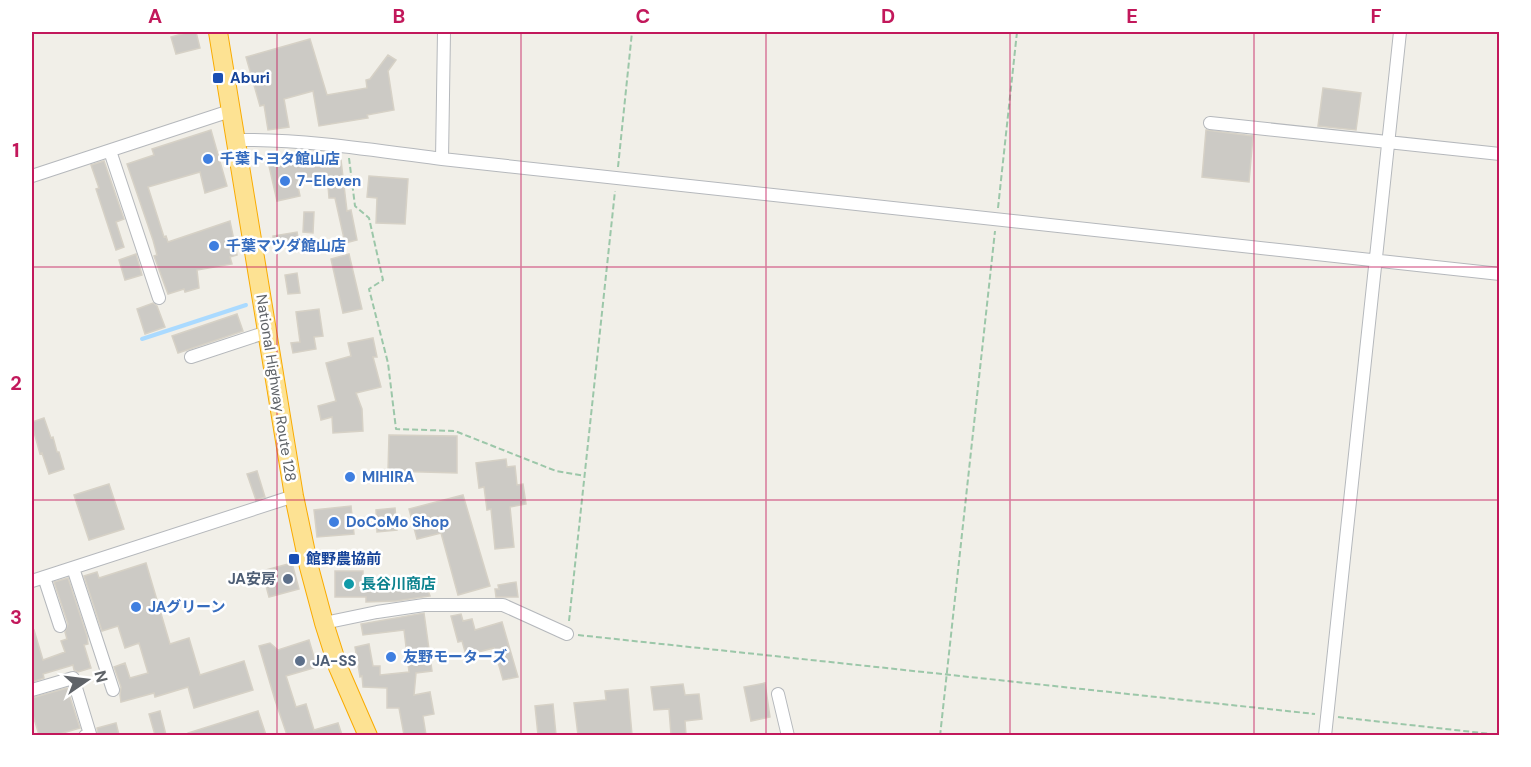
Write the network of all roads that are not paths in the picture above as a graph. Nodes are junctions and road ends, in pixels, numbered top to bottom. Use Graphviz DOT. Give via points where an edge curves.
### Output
graph roads {
  1 [pos="218,32"];
  2 [pos="444,32"];
  3 [pos="1400,32"];
  4 [pos="230,111"];
  5 [pos="1210,123"];
  6 [pos="235,140"];
  7 [pos="1389,143"];
  8 [pos="110,152"];
  9 [pos="1500,154"];
  10 [pos="442,159"];
  11 [pos="32,176"];
  12 [pos="1376,261"];
  13 [pos="1500,274"];
  14 [pos="159,298"];
  15 [pos="267,332"];
  16 [pos="191,357"];
  17 [pos="294,496"];
  18 [pos="73,568"];
  19 [pos="38,579"];
  20 [pos="324,623"];
  21 [pos="60,626"];
  22 [pos="567,633"];
  23 [pos="32,690"];
  24 [pos="113,690"];
  25 [pos="778,694"];
  26 [pos="85,735"];
  27 [pos="368,735"];
  28 [pos="788,735"];
  29 [pos="1324,735"];
  1 -- 4 [label="highway, National Highway Route 128"];
  2 -- 10 [label="street"];
  3 -- 7 [label="street"];
  4 -- 6 [label="highway, National Highway Route 128"];
  4 -- 8 [label="street"];
  5 -- 7 [label="street"];
  6 -- 10 [label="street" via="270,139"];
  6 -- 15 [label="highway, National Highway Route 128"];
  7 -- 9 [label="street"];
  7 -- 12 [label="street"];
  8 -- 11 [label="street"];
  8 -- 14 [label="street"];
  10 -- 12 [label="street"];
  12 -- 13 [label="street"];
  12 -- 29 [label="street"];
  15 -- 16 [label="street"];
  15 -- 17 [label="highway, National Highway Route 128"];
  17 -- 18 [label="street"];
  17 -- 20 [label="highway, National Highway Route 128"];
  18 -- 19 [label="street"];
  18 -- 24 [label="street"];
  19 -- 21 [label="street"];
  20 -- 22 [label="street" via="424,605 503,605"];
  20 -- 27 [label="highway, National Highway Route 128" via="338,667"];
  23 -- 26 [label="street" via="73,678 90,734"];
  25 -- 28 [label="street"];
}
